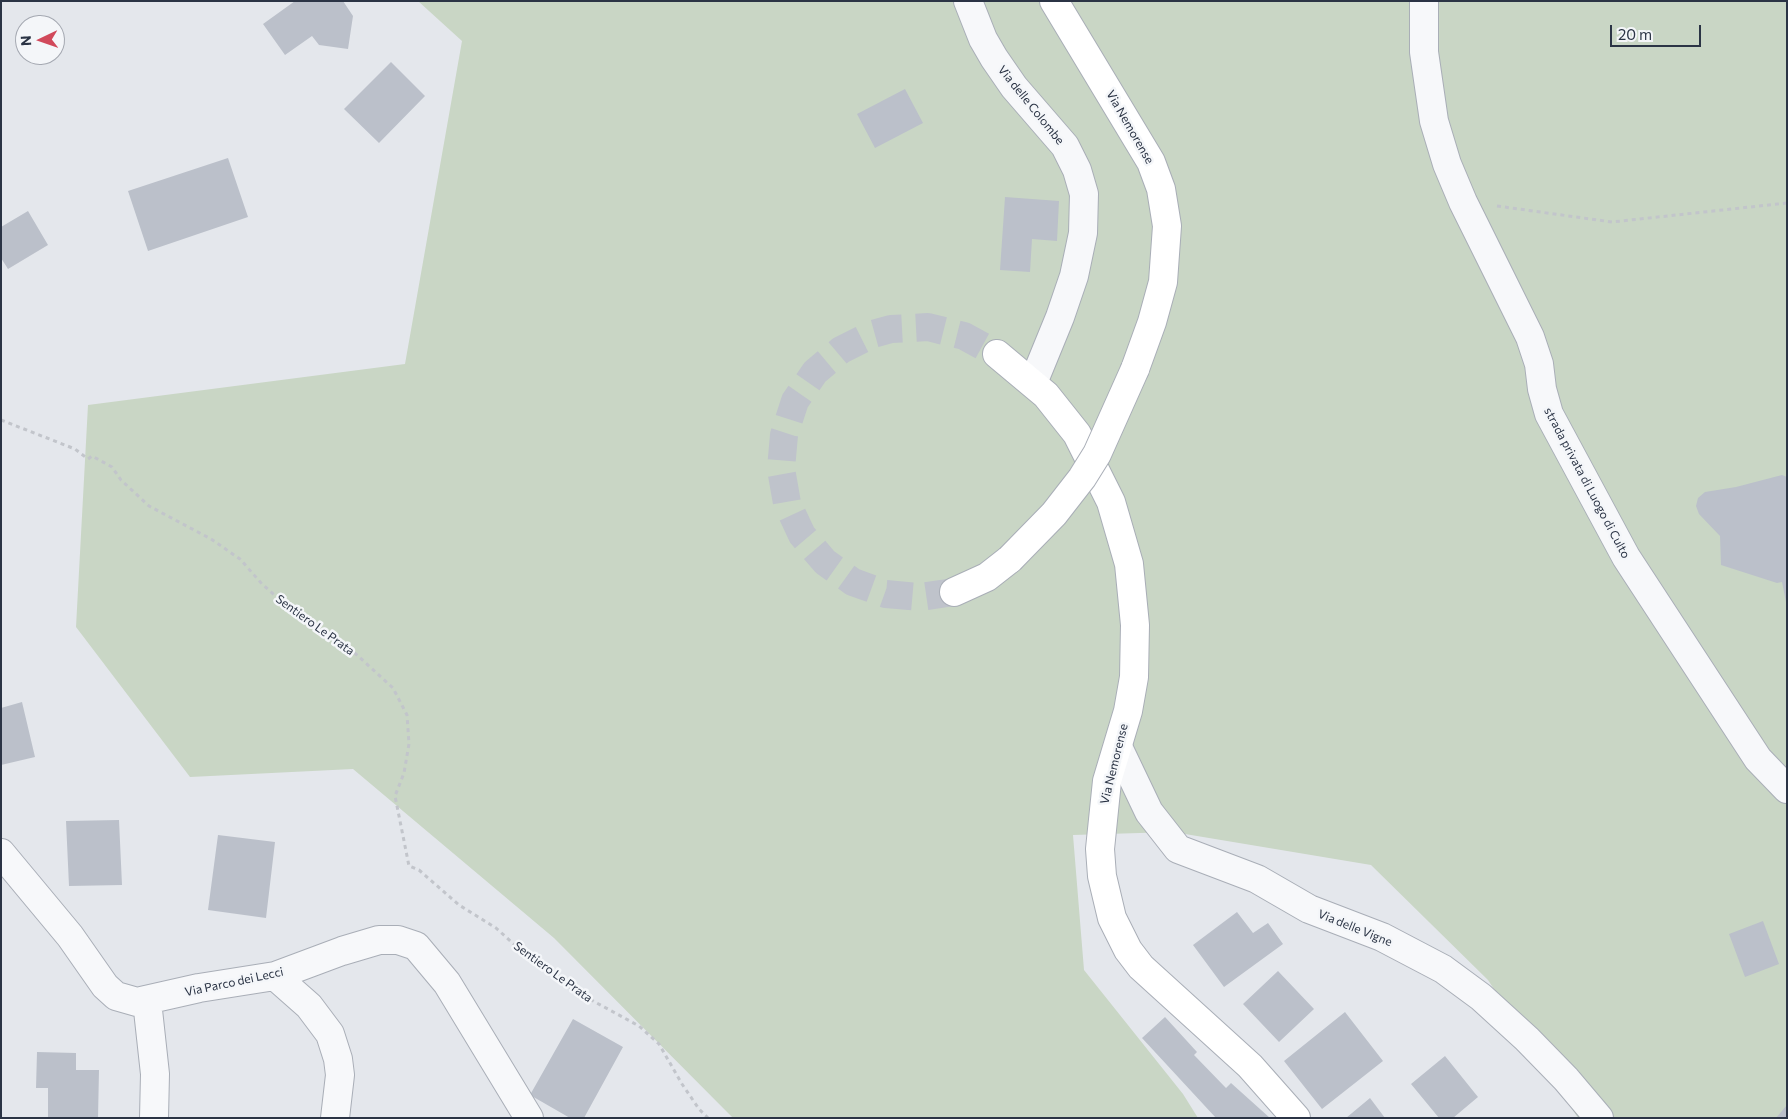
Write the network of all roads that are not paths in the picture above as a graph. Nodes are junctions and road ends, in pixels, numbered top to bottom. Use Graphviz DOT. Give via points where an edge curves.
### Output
graph roads {
  1 [pos="968,1"];
  2 [pos="1054,1"];
  3 [pos="1424,1"];
  4 [pos="996,354"];
  5 [pos="1033,383"];
  6 [pos="964,588"];
  7 [pos="1118,747"];
  8 [pos="1787,788"];
  9 [pos="1,853"];
  10 [pos="275,976"];
  11 [pos="147,1001"];
  12 [pos="154,1118"];
  13 [pos="335,1118"];
  14 [pos="529,1118"];
  15 [pos="1296,1118"];
  16 [pos="1599,1118"];
  1 -- 5 [label="street, Via delle Colombe" via="983,39 998,65 1065,146 1084,194 1083,233 1074,276"];
  2 -- 6 [label="main road, Via Nemorense, bridge" via="1152,162 1161,189 1167,226 1163,282 1135,369 1097,454 1082,478 1054,514 1010,559"];
  3 -- 8 [label="street, strada privata di Luogo di Culto" via="1424,52 1430,106 1447,164 1527,329 1539,364 1549,414 1626,556 1758,758"];
  4 -- 5 [label="main road, Via Nemorense"];
  5 -- 7 [label="main road, Via Nemorense" via="1057,408 1086,449 1111,502 1129,564 1135,653 1131,695"];
  7 -- 15 [label="main road, Via Nemorense" via="1107,781 1100,849 1104,892 1117,930 1149,975 1250,1066"];
  7 -- 16 [label="street, Via delle Vigne" via="1149,812 1178,849 1257,879 1309,909 1382,938 1443,969 1475,992 1527,1038"];
  9 -- 11 [label="street, Via Parco dei Lecci" via="70,936 105,986 123,999"];
  10 -- 11 [label="street, Via Parco dei Lecci" via="199,988"];
  10 -- 13 [label="street" via="309,1006 330,1034 340,1075"];
  10 -- 14 [label="street, Via Parco dei Lecci" via="379,940 398,940 416,946 447,983"];
  11 -- 12 [label="street" via="155,1074"];
}
